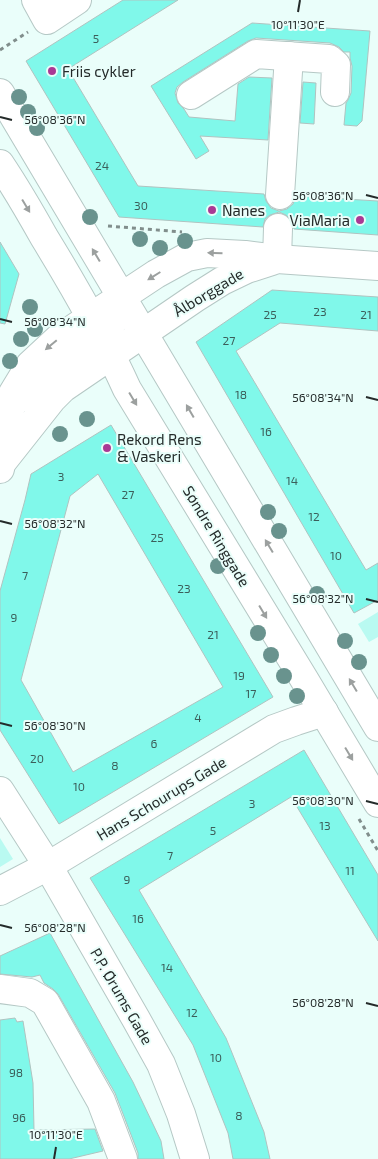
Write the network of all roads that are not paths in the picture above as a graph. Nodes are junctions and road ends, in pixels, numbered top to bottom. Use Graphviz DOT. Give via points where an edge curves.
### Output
graph roads {
  1 [pos="77,0"];
  2 [pos="41,10"];
  3 [pos="288,56"];
  4 [pos="334,92"];
  5 [pos="0,93"];
  6 [pos="191,95"];
  7 [pos="0,164"];
  8 [pos="280,194"];
  9 [pos="278,228"];
  10 [pos="277,259"];
  11 [pos="378,266"];
  12 [pos="121,297"];
  13 [pos="143,333"];
  14 [pos="101,335"];
  15 [pos="1,465"];
  16 [pos="324,712"];
  17 [pos="378,727"];
  18 [pos="0,791"];
  19 [pos="378,803"];
  20 [pos="48,866"];
  21 [pos="0,890"];
  22 [pos="0,989"];
  23 [pos="123,1159"];
  24 [pos="195,1159"];
  1 -- 2 [label="street"];
  3 -- 4 [label="street" via="329,59 336,66"];
  3 -- 6 [label="street" via="256,54"];
  3 -- 8 [label="street"];
  12 -- 5 [label="street, one-way"];
  7 -- 14 [label="street, Søndre Ringgade, one-way"];
  9 -- 10 [label="street"];
  10 -- 11 [label="street, Ålborggade"];
  10 -- 12 [label="street, Ålborggade, one-way" via="206,253 187,257"];
  10 -- 13 [label="street, Ålborggade" via="222,281"];
  12 -- 13 [label="street"];
  12 -- 14 [label="street, Ålborggade"];
  13 -- 14 [label="street, Ålborggade"];
  17 -- 13 [label="street, one-way"];
  14 -- 15 [label="street" via="64,388"];
  14 -- 15 [label="street" via="58,339 30,365 13,393"];
  14 -- 16 [label="street, Søndre Ringgade, one-way" via="127,389"];
  16 -- 19 [label="street, Søndre Ringgade, one-way"];
  16 -- 20 [label="street, Hans Schourups Gade" via="274,730"];
  18 -- 20 [label="street, P.P. Ørums Gade"];
  20 -- 21 [label="street, Hans Schourups Gade"];
  20 -- 24 [label="street, P.P. Ørums Gade" via="161,1064"];
  22 -- 23 [label="street" via="30,993 45,1002 101,1100"];
}
